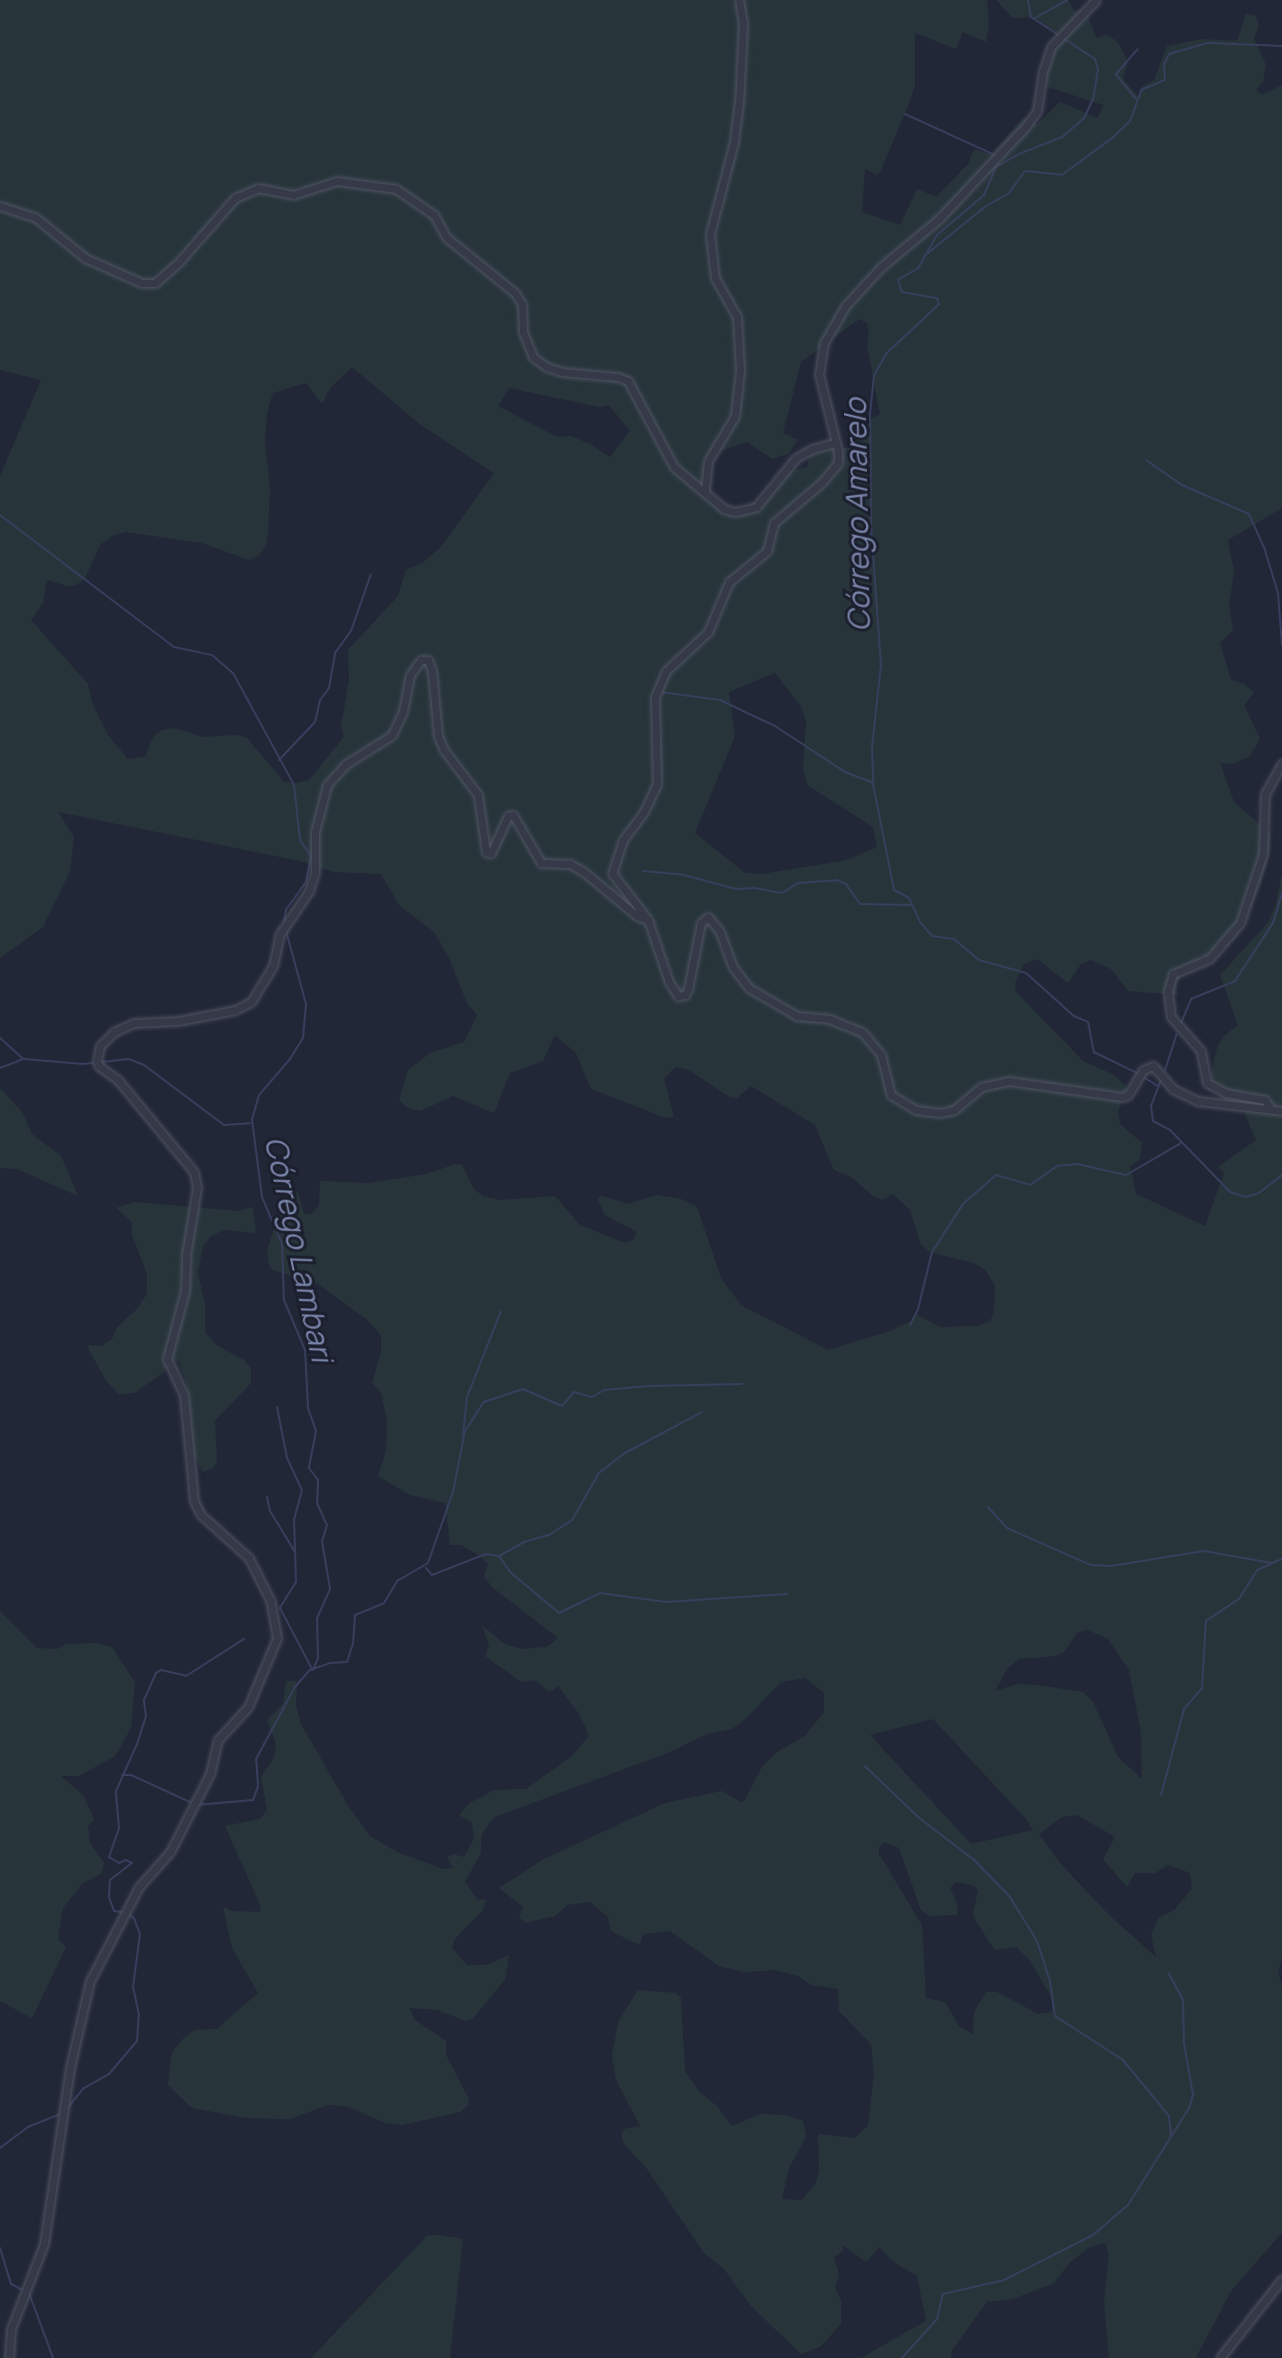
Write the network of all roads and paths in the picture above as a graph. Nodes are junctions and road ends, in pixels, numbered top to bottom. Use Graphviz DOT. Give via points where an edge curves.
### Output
graph roads {
  1 [pos="739,0"];
  2 [pos="1096,0"];
  3 [pos="0,206"];
  4 [pos="835,443"];
  5 [pos="705,490"];
  6 [pos="1282,763"];
  7 [pos="648,920"];
  8 [pos="1271,1109"];
  9 [pos="1282,1111"];
  10 [pos="1282,2279"];
  11 [pos="9,2358"];
  12 [pos="1220,2358"];
  1 -- 5 [label="street" via="739,104 710,234 715,278 737,317 740,370 735,416 708,461"];
  2 -- 4 [label="street" via="1051,47 1037,111 1027,125 940,218 881,267 846,305 824,343 819,374"];
  3 -- 5 [label="street" via="36,218 85,258 142,283 155,283 235,198 258,188 293,195 337,181 396,189 434,215 447,238 515,293 533,357 562,372 628,381 674,467"];
  4 -- 5 [label="street" via="796,458 756,507 746,511 724,509"];
  4 -- 7 [label="street" via="839,457 834,469 774,523 767,551 729,582 708,632 666,671 657,687 657,784 623,840 612,873"];
  6 -- 8 [label="street" via="1265,794 1263,854 1240,923 1209,959 1173,974 1168,991 1171,1017 1201,1051 1207,1083 1226,1093 1265,1100"];
  7 -- 8 [label="street" via="678,996 688,989 701,923 711,918 733,967 749,988 797,1016 829,1019 862,1032 881,1055 891,1095 916,1110 954,1110 981,1087 1009,1081 1122,1097 1143,1070 1153,1066 1173,1089 1198,1101"];
  7 -- 11 [label="street" via="570,864 541,863 513,815 491,853 486,852 478,795 438,736 432,671 428,660 421,660 410,675 392,735 346,764 327,785 309,891 280,934 273,966 251,1002 178,1021 134,1023 100,1046 99,1066 118,1080 194,1172 197,1188 185,1291 167,1359 184,1395 194,1501 201,1515 249,1558 270,1600 277,1638 248,1707 218,1740 210,1774 170,1852 139,1887 90,1981 67,2082 44,2244 11,2329"];
  8 -- 9 [label="street"];
  10 -- 12 [label="street"];
}
